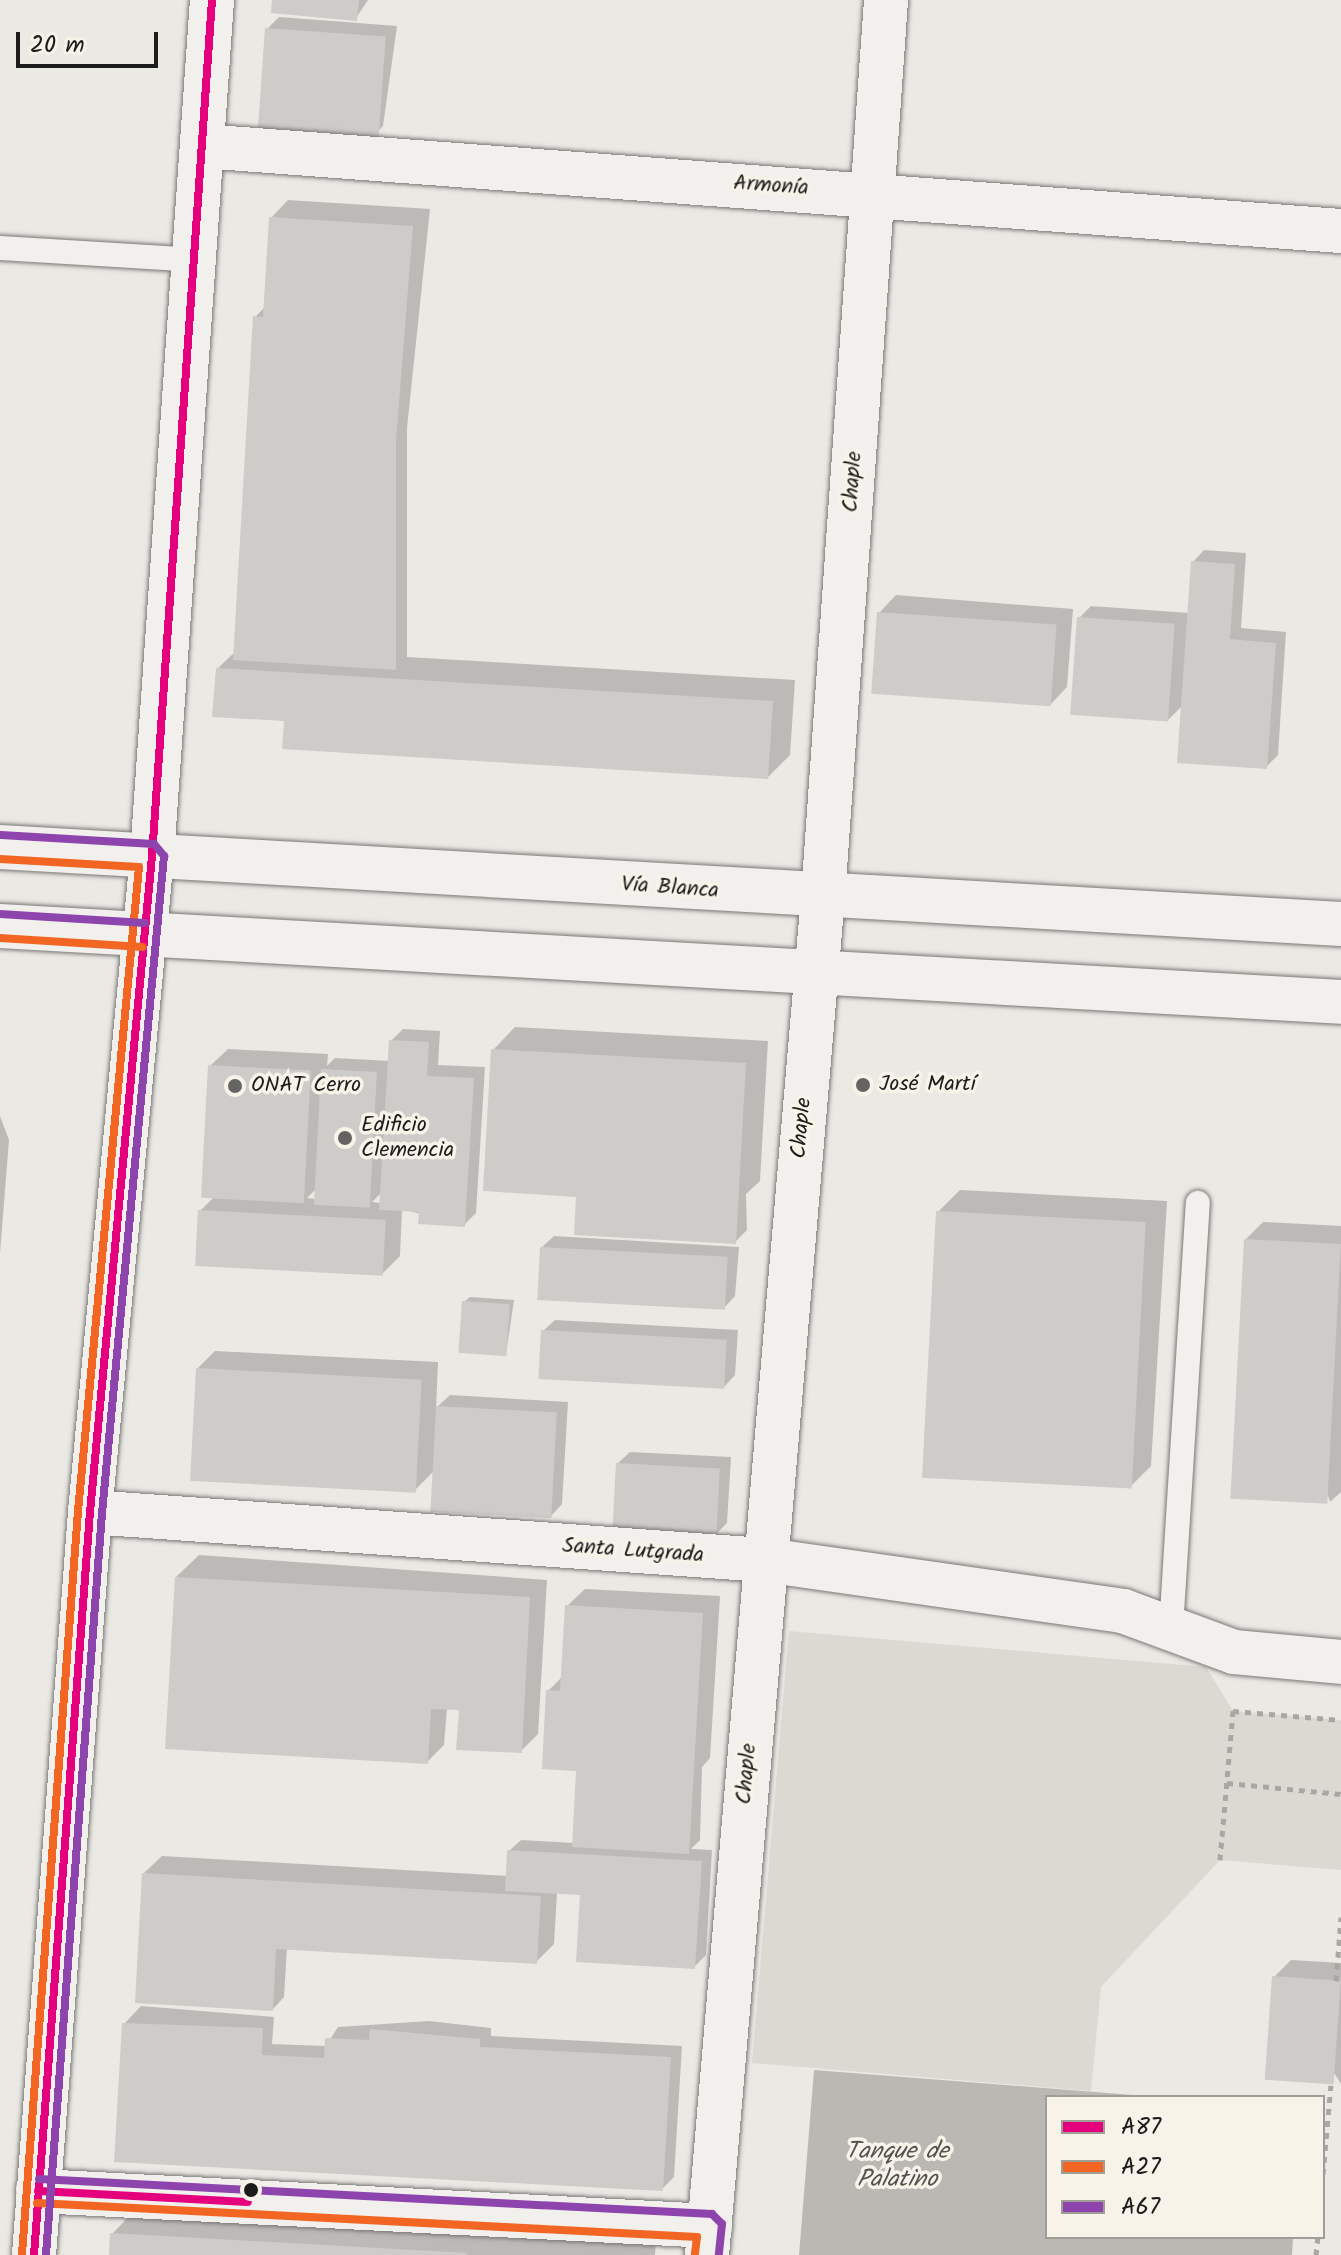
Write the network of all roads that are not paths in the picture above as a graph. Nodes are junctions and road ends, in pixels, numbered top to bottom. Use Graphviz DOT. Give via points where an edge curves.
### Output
graph roads {
  1 [pos="212,0"];
  2 [pos="886,0"];
  3 [pos="202,146"];
  4 [pos="874,193"];
  5 [pos="1341,231"];
  6 [pos="0,248"];
  7 [pos="194,260"];
  8 [pos="0,847"];
  9 [pos="152,856"];
  10 [pos="823,897"];
  11 [pos="1341,924"];
  12 [pos="0,926"];
  13 [pos="144,935"];
  14 [pos="814,973"];
  15 [pos="1341,1002"];
  16 [pos="1198,1203"];
  17 [pos="90,1512"];
  18 [pos="765,1560"];
  19 [pos="1171,1629"];
  20 [pos="1341,1662"];
  21 [pos="38,2191"];
  22 [pos="708,2240"];
  23 [pos="34,2255"];
  1 -- 3 [label="street"];
  2 -- 4 [label="street, Chaple"];
  3 -- 4 [label="street, Armonía"];
  3 -- 7 [label="street"];
  4 -- 5 [label="street, Armonía"];
  4 -- 10 [label="street, Chaple"];
  6 -- 7 [label="lane"];
  7 -- 9 [label="street"];
  8 -- 9 [label="street, Vía Blanca"];
  9 -- 10 [label="street, Vía Blanca"];
  9 -- 13 [label="street"];
  10 -- 11 [label="street, Vía Blanca"];
  10 -- 14 [label="street, Chaple"];
  12 -- 13 [label="street"];
  13 -- 14 [label="street"];
  13 -- 17 [label="street"];
  14 -- 15 [label="street"];
  14 -- 18 [label="street, Chaple"];
  16 -- 19 [label="lane"];
  17 -- 18 [label="street, Santa Lutgrada"];
  17 -- 21 [label="street"];
  18 -- 19 [label="street, Santa Lutgrada" via="1123,1611"];
  18 -- 22 [label="street, Chaple"];
  19 -- 20 [label="street, Santa Lutgrada" via="1234,1652"];
  21 -- 22 [label="street"];
  21 -- 23 [label="street"];
}
